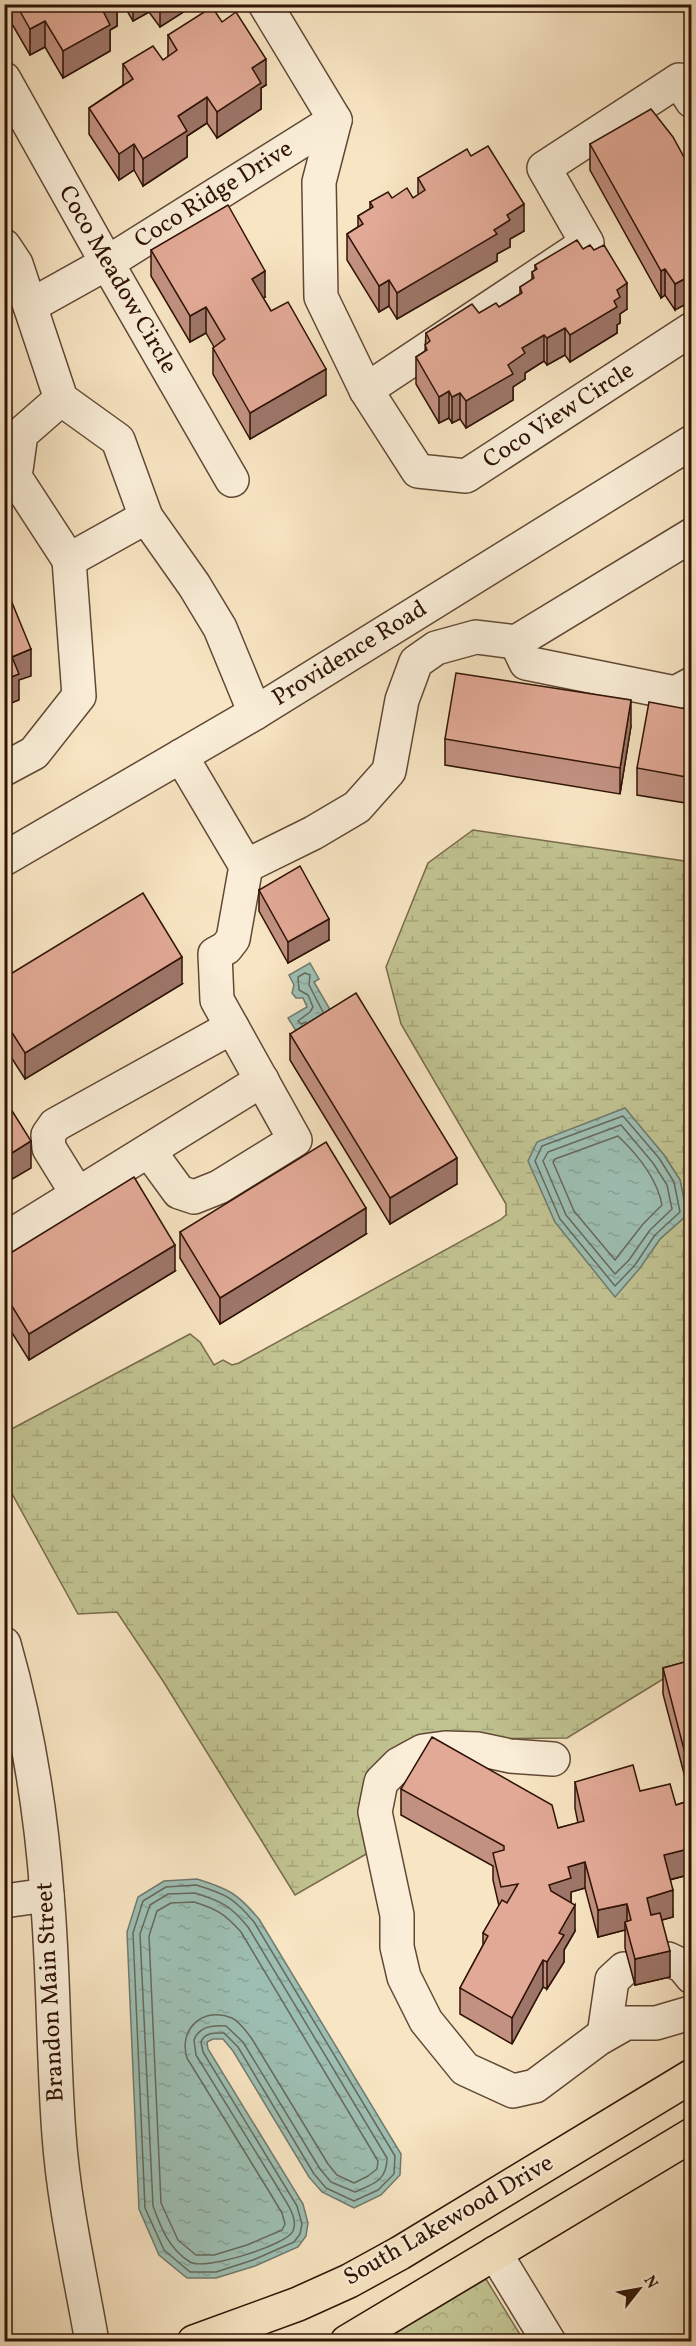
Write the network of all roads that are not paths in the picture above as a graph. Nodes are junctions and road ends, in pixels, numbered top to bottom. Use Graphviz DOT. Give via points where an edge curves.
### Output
graph roads {
  1 [pos="265,4"];
  2 [pos="4,79"];
  3 [pos="692,100"];
  4 [pos="335,120"];
  5 [pos="4,246"];
  6 [pos="107,263"];
  7 [pos="30,306"];
  8 [pos="692,330"];
  9 [pos="366,390"];
  10 [pos="61,399"];
  11 [pos="692,442"];
  12 [pos="232,480"];
  13 [pos="146,517"];
  14 [pos="692,535"];
  15 [pos="69,560"];
  16 [pos="516,642"];
  17 [pos="692,684"];
  18 [pos="255,713"];
  19 [pos="181,756"];
  20 [pos="4,769"];
  21 [pos="4,859"];
  22 [pos="246,866"];
  23 [pos="232,1027"];
  24 [pos="262,1080"];
  25 [pos="149,1151"];
  26 [pos="78,1195"];
  27 [pos="4,1240"];
  28 [pos="4,1644"];
  29 [pos="553,1759"];
  30 [pos="47,1895"];
  31 [pos="4,1901"];
  32 [pos="624,1969"];
  33 [pos="691,2012"];
  34 [pos="604,2035"];
  35 [pos="692,2076"];
  36 [pos="692,2135"];
  37 [pos="495,2253"];
  38 [pos="92,2342"];
  39 [pos="194,2342"];
  40 [pos="347,2342"];
  41 [pos="549,2342"];
  1 -- 4 [label="street"];
  2 -- 6 [label="street, Coco Meadow Circle"];
  3 -- 9 [label="street" via="679,80 544,168 587,243"];
  4 -- 6 [label="street, Coco Ridge Drive"];
  4 -- 9 [label="street" via="319,182 321,297"];
  5 -- 7 [label="street" via="16,264"];
  6 -- 7 [label="street, Coco Ridge Drive"];
  6 -- 12 [label="street, Coco Meadow Circle"];
  7 -- 10 [label="street"];
  8 -- 9 [label="street, Coco View Circle" via="466,476 418,471"];
  10 -- 13 [label="street" via="118,440"];
  10 -- 15 [label="street" via="21,434 15,477"];
  11 -- 18 [label="street, Providence Road"];
  13 -- 15 [label="street"];
  13 -- 18 [label="street" via="195,585 220,628"];
  14 -- 16 [label="street"];
  15 -- 20 [label="street" via="79,696 34,753"];
  16 -- 17 [label="street" via="526,663 675,693"];
  16 -- 22 [label="street" via="476,637 436,648 416,662 402,700 389,771 357,807"];
  18 -- 19 [label="street, Providence Road"];
  19 -- 21 [label="street, Providence Road"];
  19 -- 22 [label="street"];
  22 -- 23 [label="street" via="233,939 215,954 217,1000"];
  23 -- 24 [label="street"];
  23 -- 26 [label="street" via="56,1125 48,1135 49,1148"];
  24 -- 25 [label="street"];
  24 -- 25 [label="street" via="295,1140 219,1187 194,1197 179,1192"];
  25 -- 26 [label="street"];
  26 -- 27 [label="street"];
  28 -- 30 [label="street, Brandon Main Street" via="25,1728 39,1811"];
  29 -- 34 [label="street" via="478,1749 423,1750 399,1764 381,1782 375,1812 398,1914 397,1947 404,1977 426,2021 465,2069 513,2091 535,2086"];
  30 -- 31 [label="street"];
  30 -- 38 [label="street, Brandon Main Street" via="59,2138"];
  32 -- 34 [label="street" via="612,1980"];
  33 -- 34 [label="street" via="656,2023 626,2023"];
  35 -- 39 [label="main road, South Lakewood Drive" via="349,2281"];
  36 -- 37 [label="main road, South Lakewood Drive"];
  37 -- 40 [label="main road, South Lakewood Drive"];
  37 -- 41 [label="street"];
}
